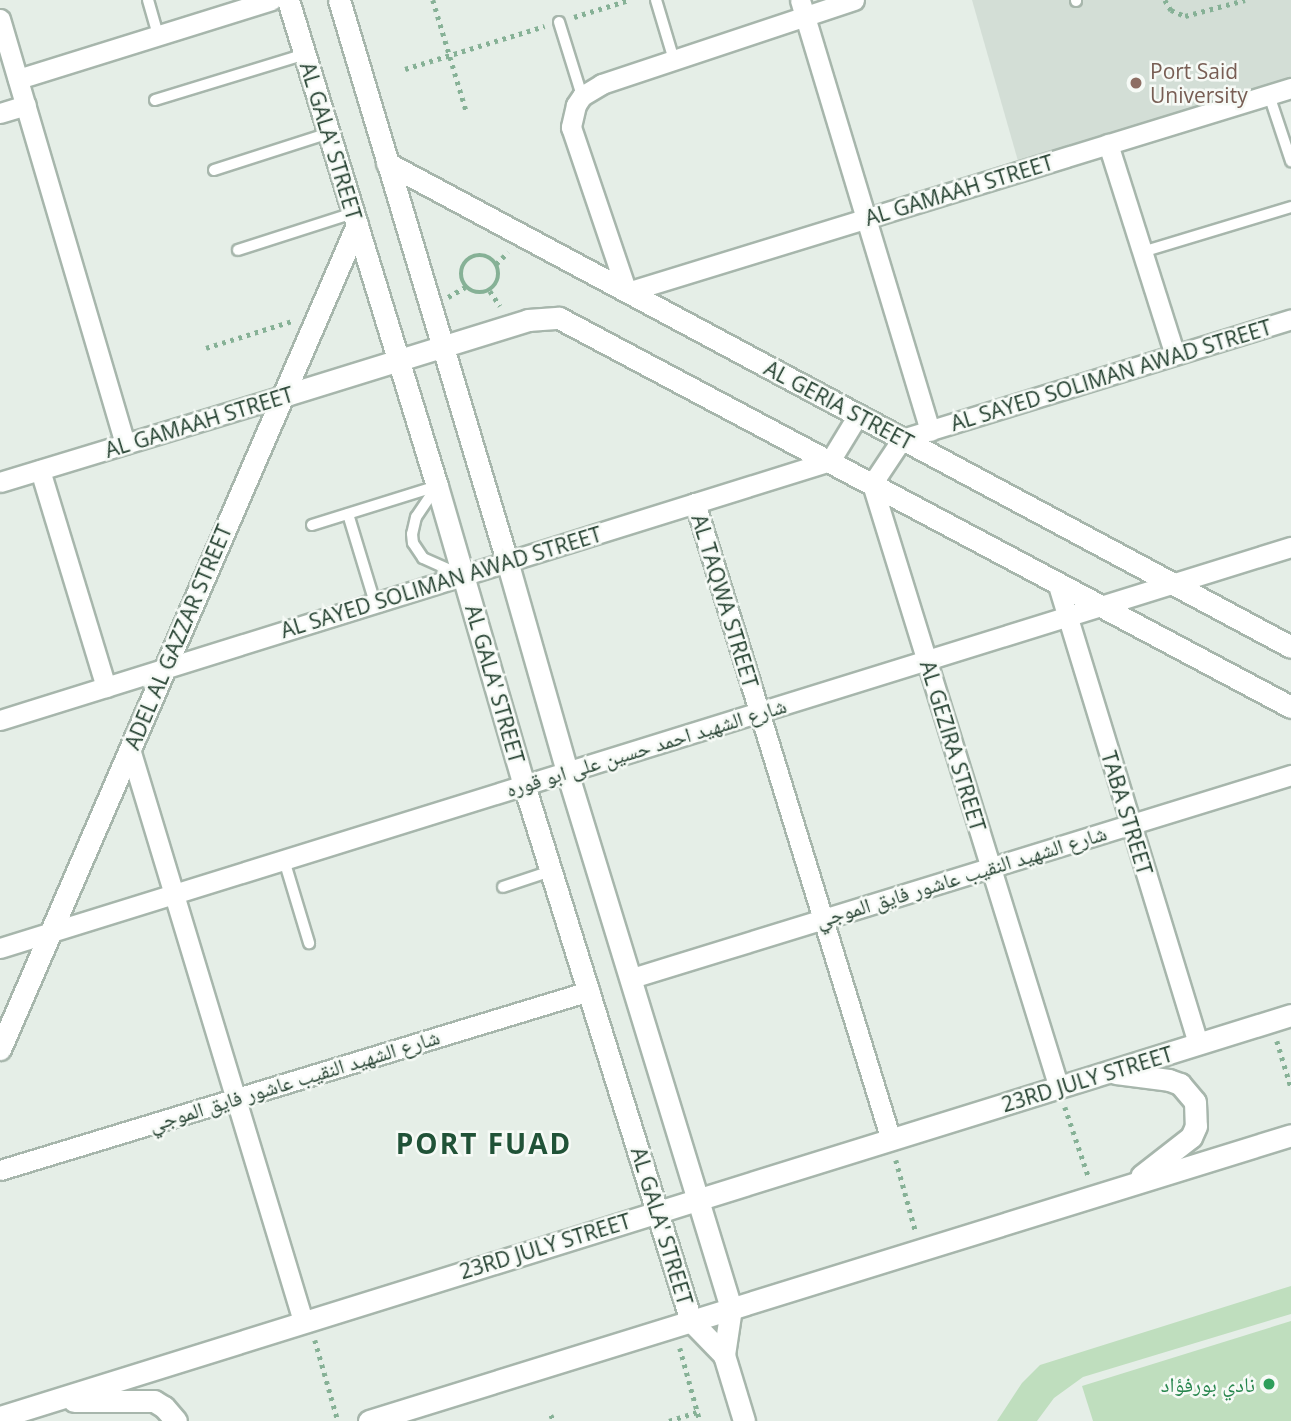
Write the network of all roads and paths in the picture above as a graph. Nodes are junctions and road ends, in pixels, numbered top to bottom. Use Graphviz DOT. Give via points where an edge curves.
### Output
graph roads {
  1 [pos="148,0"];
  2 [pos="271,0"];
  3 [pos="288,0"];
  4 [pos="339,0"];
  5 [pos="433,0"];
  6 [pos="629,0"];
  7 [pos="656,0"];
  8 [pos="853,0"];
  9 [pos="1166,0"];
  10 [pos="1245,0"];
  11 [pos="802,8"];
  12 [pos="0,19"];
  13 [pos="559,22"];
  14 [pos="158,35"];
  15 [pos="304,54"];
  16 [pos="450,55"];
  17 [pos="674,61"];
  18 [pos="405,69"];
  19 [pos="18,79"];
  20 [pos="1291,88"];
  21 [pos="1269,95"];
  22 [pos="582,96"];
  23 [pos="155,100"];
  24 [pos="26,106"];
  25 [pos="0,113"];
  26 [pos="467,113"];
  27 [pos="329,133"];
  28 [pos="1108,144"];
  29 [pos="1291,162"];
  30 [pos="387,163"];
  31 [pos="214,170"];
  32 [pos="1291,208"];
  33 [pos="355,219"];
  34 [pos="866,219"];
  35 [pos="238,250"];
  36 [pos="1142,252"];
  37 [pos="463,265"];
  38 [pos="627,292"];
  39 [pos="319,312"];
  40 [pos="1291,319"];
  41 [pos="443,347"];
  42 [pos="206,348"];
  43 [pos="1175,355"];
  44 [pos="398,361"];
  45 [pos="283,396"];
  46 [pos="858,415"];
  47 [pos="930,431"];
  48 [pos="902,439"];
  49 [pos="125,444"];
  50 [pos="830,461"];
  51 [pos="40,470"];
  52 [pos="0,482"];
  53 [pos="872,484"];
  54 [pos="437,486"];
  55 [pos="695,503"];
  56 [pos="348,514"];
  57 [pos="312,525"];
  58 [pos="1291,547"];
  59 [pos="507,561"];
  60 [pos="464,575"];
  61 [pos="1057,582"];
  62 [pos="1173,584"];
  63 [pos="375,603"];
  64 [pos="1101,606"];
  65 [pos="1067,617"];
  66 [pos="1291,648"];
  67 [pos="927,660"];
  68 [pos="165,669"];
  69 [pos="106,687"];
  70 [pos="1291,708"];
  71 [pos="760,712"];
  72 [pos="0,720"];
  73 [pos="130,749"];
  74 [pos="567,772"];
  75 [pos="1291,775"];
  76 [pos="524,785"];
  77 [pos="1131,824"];
  78 [pos="284,860"];
  79 [pos="990,867"];
  80 [pos="552,871"];
  81 [pos="503,887"];
  82 [pos="174,894"];
  83 [pos="823,919"];
  84 [pos="50,932"];
  85 [pos="309,943"];
  86 [pos="0,948"];
  87 [pos="632,978"];
  88 [pos="589,991"];
  89 [pos="1281,1018"];
  90 [pos="1198,1044"];
  91 [pos="0,1048"];
  92 [pos="1107,1072"];
  93 [pos="1291,1087"];
  94 [pos="1059,1088"];
  95 [pos="236,1098"];
  96 [pos="891,1140"];
  97 [pos="1290,1140"];
  98 [pos="0,1170"];
  99 [pos="1125,1187"];
  100 [pos="1094,1196"];
  101 [pos="698,1199"];
  102 [pos="658,1212"];
  103 [pos="921,1250"];
  104 [pos="731,1308"];
  105 [pos="306,1320"];
  106 [pos="683,1324"];
  107 [pos="724,1355"];
  108 [pos="49,1402"];
  109 [pos="697,1412"];
  110 [pos="551,1415"];
  111 [pos="0,1417"];
  112 [pos="176,1421"];
  113 [pos="338,1421"];
  114 [pos="369,1421"];
  115 [pos="554,1421"];
  116 [pos="669,1421"];
  117 [pos="700,1421"];
  118 [pos="744,1421"];
  1 -- 14 [label="lane"];
  2 -- 14 [label="street"];
  3 -- 15 [label="main road, AL GALA' STREET"];
  4 -- 30 [label="main road, AL GALA' STREET"];
  5 -- 16 [label="path"];
  6 -- 13 [label="path"];
  7 -- 17 [label="lane"];
  8 -- 11 [label="street"];
  9 -- 10 [label="path" via="1171,10 1185,16"];
  11 -- 17 [label="street"];
  11 -- 34 [label="street"];
  12 -- 19 [label="street"];
  13 -- 16 [label="path"];
  13 -- 22 [label="lane"];
  14 -- 19 [label="street"];
  15 -- 23 [label="lane"];
  15 -- 27 [label="main road, AL GALA' STREET"];
  16 -- 18 [label="path"];
  16 -- 26 [label="path"];
  17 -- 22 [label="street"];
  19 -- 24 [label="street"];
  20 -- 21 [label="street, AL GAMAAH STREET"];
  21 -- 28 [label="street, AL GAMAAH STREET"];
  21 -- 29 [label="lane"];
  22 -- 38 [label="street" via="571,127"];
  24 -- 25 [label="street"];
  24 -- 49 [label="street"];
  27 -- 31 [label="lane"];
  27 -- 33 [label="main road, AL GALA' STREET"];
  28 -- 34 [label="street, AL GAMAAH STREET"];
  28 -- 36 [label="street"];
  30 -- 38 [label="main road, AL GERIA STREET"];
  30 -- 41 [label="main road, AL GALA' STREET"];
  32 -- 36 [label="lane"];
  33 -- 35 [label="lane"];
  33 -- 39 [label="main road, ADEL AL GAZZAR STREET"];
  33 -- 44 [label="main road, AL GALA' STREET"];
  34 -- 38 [label="street, AL GAMAAH STREET"];
  34 -- 47 [label="street"];
  36 -- 43 [label="street"];
  37 -- 37 [label="path" via="461,280 470,291 484,293 495,287 499,269 491,258 476,256"];
  38 -- 46 [label="main road, AL GERIA STREET"];
  39 -- 42 [label="path"];
  39 -- 45 [label="main road, ADEL AL GAZZAR STREET"];
  40 -- 43 [label="street, AL SAYED SOLIMAN AWAD STREET"];
  41 -- 44 [label="main road, AL GAMAAH STREET"];
  41 -- 50 [label="main road" via="528,320 559,318"];
  41 -- 59 [label="main road, AL GALA' STREET"];
  43 -- 47 [label="street, AL SAYED SOLIMAN AWAD STREET"];
  44 -- 45 [label="main road, AL GAMAAH STREET"];
  44 -- 54 [label="main road, AL GALA' STREET"];
  45 -- 49 [label="street, AL GAMAAH STREET"];
  45 -- 68 [label="main road, ADEL AL GAZZAR STREET"];
  46 -- 48 [label="main road, AL GERIA STREET"];
  46 -- 50 [label="street"];
  47 -- 48 [label="street, AL SAYED SOLIMAN AWAD STREET"];
  48 -- 53 [label="street"];
  48 -- 62 [label="main road, AL GERIA STREET"];
  49 -- 51 [label="street, AL GAMAAH STREET"];
  50 -- 53 [label="main road"];
  50 -- 55 [label="street, AL SAYED SOLIMAN AWAD STREET"];
  51 -- 52 [label="street, AL GAMAAH STREET"];
  51 -- 69 [label="street"];
  53 -- 61 [label="main road"];
  53 -- 67 [label="street, AL GEZIRA STREET"];
  54 -- 56 [label="lane"];
  54 -- 60 [label="main road, AL GALA' STREET"];
  54 -- 60 [label="lane" via="416,517 413,543 424,558"];
  55 -- 59 [label="street, AL SAYED SOLIMAN AWAD STREET"];
  55 -- 71 [label="street, AL TAQWA STREET"];
  56 -- 57 [label="lane"];
  56 -- 63 [label="lane"];
  58 -- 62 [label="street, شارع الشهيد احمد حسين على ابو قوره"];
  59 -- 60 [label="street, AL SAYED SOLIMAN AWAD STREET"];
  59 -- 74 [label="main road, AL GALA' STREET"];
  60 -- 63 [label="street, AL SAYED SOLIMAN AWAD STREET"];
  60 -- 76 [label="main road, AL GALA' STREET"];
  61 -- 64 [label="main road"];
  61 -- 65 [label="street, TABA STREET"];
  62 -- 64 [label="street, شارع الشهيد احمد حسين على ابو قوره"];
  62 -- 66 [label="main road, AL GERIA STREET"];
  63 -- 68 [label="street, AL SAYED SOLIMAN AWAD STREET"];
  64 -- 65 [label="street, شارع الشهيد احمد حسين على ابو قوره"];
  64 -- 70 [label="main road"];
  65 -- 67 [label="street, شارع الشهيد احمد حسين على ابو قوره"];
  65 -- 77 [label="street, TABA STREET"];
  67 -- 71 [label="street, شارع الشهيد احمد حسين على ابو قوره"];
  67 -- 79 [label="street, AL GEZIRA STREET"];
  68 -- 69 [label="street, AL SAYED SOLIMAN AWAD STREET"];
  68 -- 73 [label="main road, ADEL AL GAZZAR STREET"];
  69 -- 72 [label="street, AL SAYED SOLIMAN AWAD STREET"];
  71 -- 74 [label="street, شارع الشهيد احمد حسين على ابو قوره"];
  71 -- 83 [label="street, AL TAQWA STREET"];
  73 -- 82 [label="street"];
  73 -- 84 [label="main road, ADEL AL GAZZAR STREET"];
  74 -- 76 [label="street, شارع الشهيد احمد حسين على ابو قوره"];
  74 -- 87 [label="main road, AL GALA' STREET"];
  75 -- 77 [label="street, شارع الشهيد النقيب عاشور فايق الموجي"];
  76 -- 78 [label="street, شارع الشهيد احمد حسين على ابو قوره"];
  76 -- 80 [label="main road, AL GALA' STREET"];
  77 -- 79 [label="street, شارع الشهيد النقيب عاشور فايق الموجي"];
  77 -- 90 [label="street, TABA STREET"];
  78 -- 82 [label="street, شارع الشهيد احمد حسين على ابو قوره"];
  78 -- 85 [label="lane"];
  79 -- 83 [label="street, شارع الشهيد النقيب عاشور فايق الموجي"];
  79 -- 94 [label="street, AL GEZIRA STREET"];
  80 -- 81 [label="lane"];
  80 -- 88 [label="main road, AL GALA' STREET"];
  82 -- 84 [label="street, شارع الشهيد احمد حسين على ابو قوره"];
  82 -- 95 [label="street"];
  83 -- 87 [label="street, شارع الشهيد النقيب عاشور فايق الموجي"];
  83 -- 96 [label="street, AL TAQWA STREET"];
  84 -- 86 [label="street, شارع الشهيد احمد حسين على ابو قوره"];
  84 -- 91 [label="main road, ADEL AL GAZZAR STREET"];
  87 -- 101 [label="main road, AL GALA' STREET"];
  88 -- 95 [label="street, شارع الشهيد النقيب عاشور فايق الموجي"];
  88 -- 102 [label="main road, AL GALA' STREET"];
  89 -- 90 [label="main road, 23RD JULY STREET"];
  89 -- 93 [label="path"];
  90 -- 92 [label="main road, 23RD JULY STREET"];
  92 -- 94 [label="main road, 23RD JULY STREET"];
  92 -- 99 [label="main road" via="1180,1084 1195,1102 1197,1114 1196,1126 1184,1145"];
  94 -- 96 [label="main road, 23RD JULY STREET"];
  94 -- 100 [label="path"];
  95 -- 98 [label="street, شارع الشهيد النقيب عاشور فايق الموجي"];
  95 -- 105 [label="street"];
  96 -- 101 [label="main road, 23RD JULY STREET"];
  96 -- 103 [label="path"];
  97 -- 99 [label="main road"];
  99 -- 100 [label="main road"];
  100 -- 103 [label="main road"];
  101 -- 102 [label="main road, 23RD JULY STREET"];
  101 -- 104 [label="main road, AL GALA' STREET"];
  102 -- 105 [label="main road, 23RD JULY STREET"];
  102 -- 106 [label="main road, AL GALA' STREET"];
  103 -- 104 [label="main road"];
  104 -- 106 [label="main road"];
  104 -- 107 [label="main road, AL GALA' STREET"];
  105 -- 108 [label="main road, 23RD JULY STREET"];
  105 -- 113 [label="path"];
  106 -- 107 [label="main road, AL GALA' STREET"];
  106 -- 109 [label="path"];
  106 -- 114 [label="main road"];
  107 -- 118 [label="main road, AL GALA' STREET"];
  108 -- 111 [label="main road, 23RD JULY STREET"];
  108 -- 112 [label="main road" via="142,1399 164,1407"];
  109 -- 116 [label="path"];
  109 -- 117 [label="path"];
  110 -- 115 [label="path"];
}
